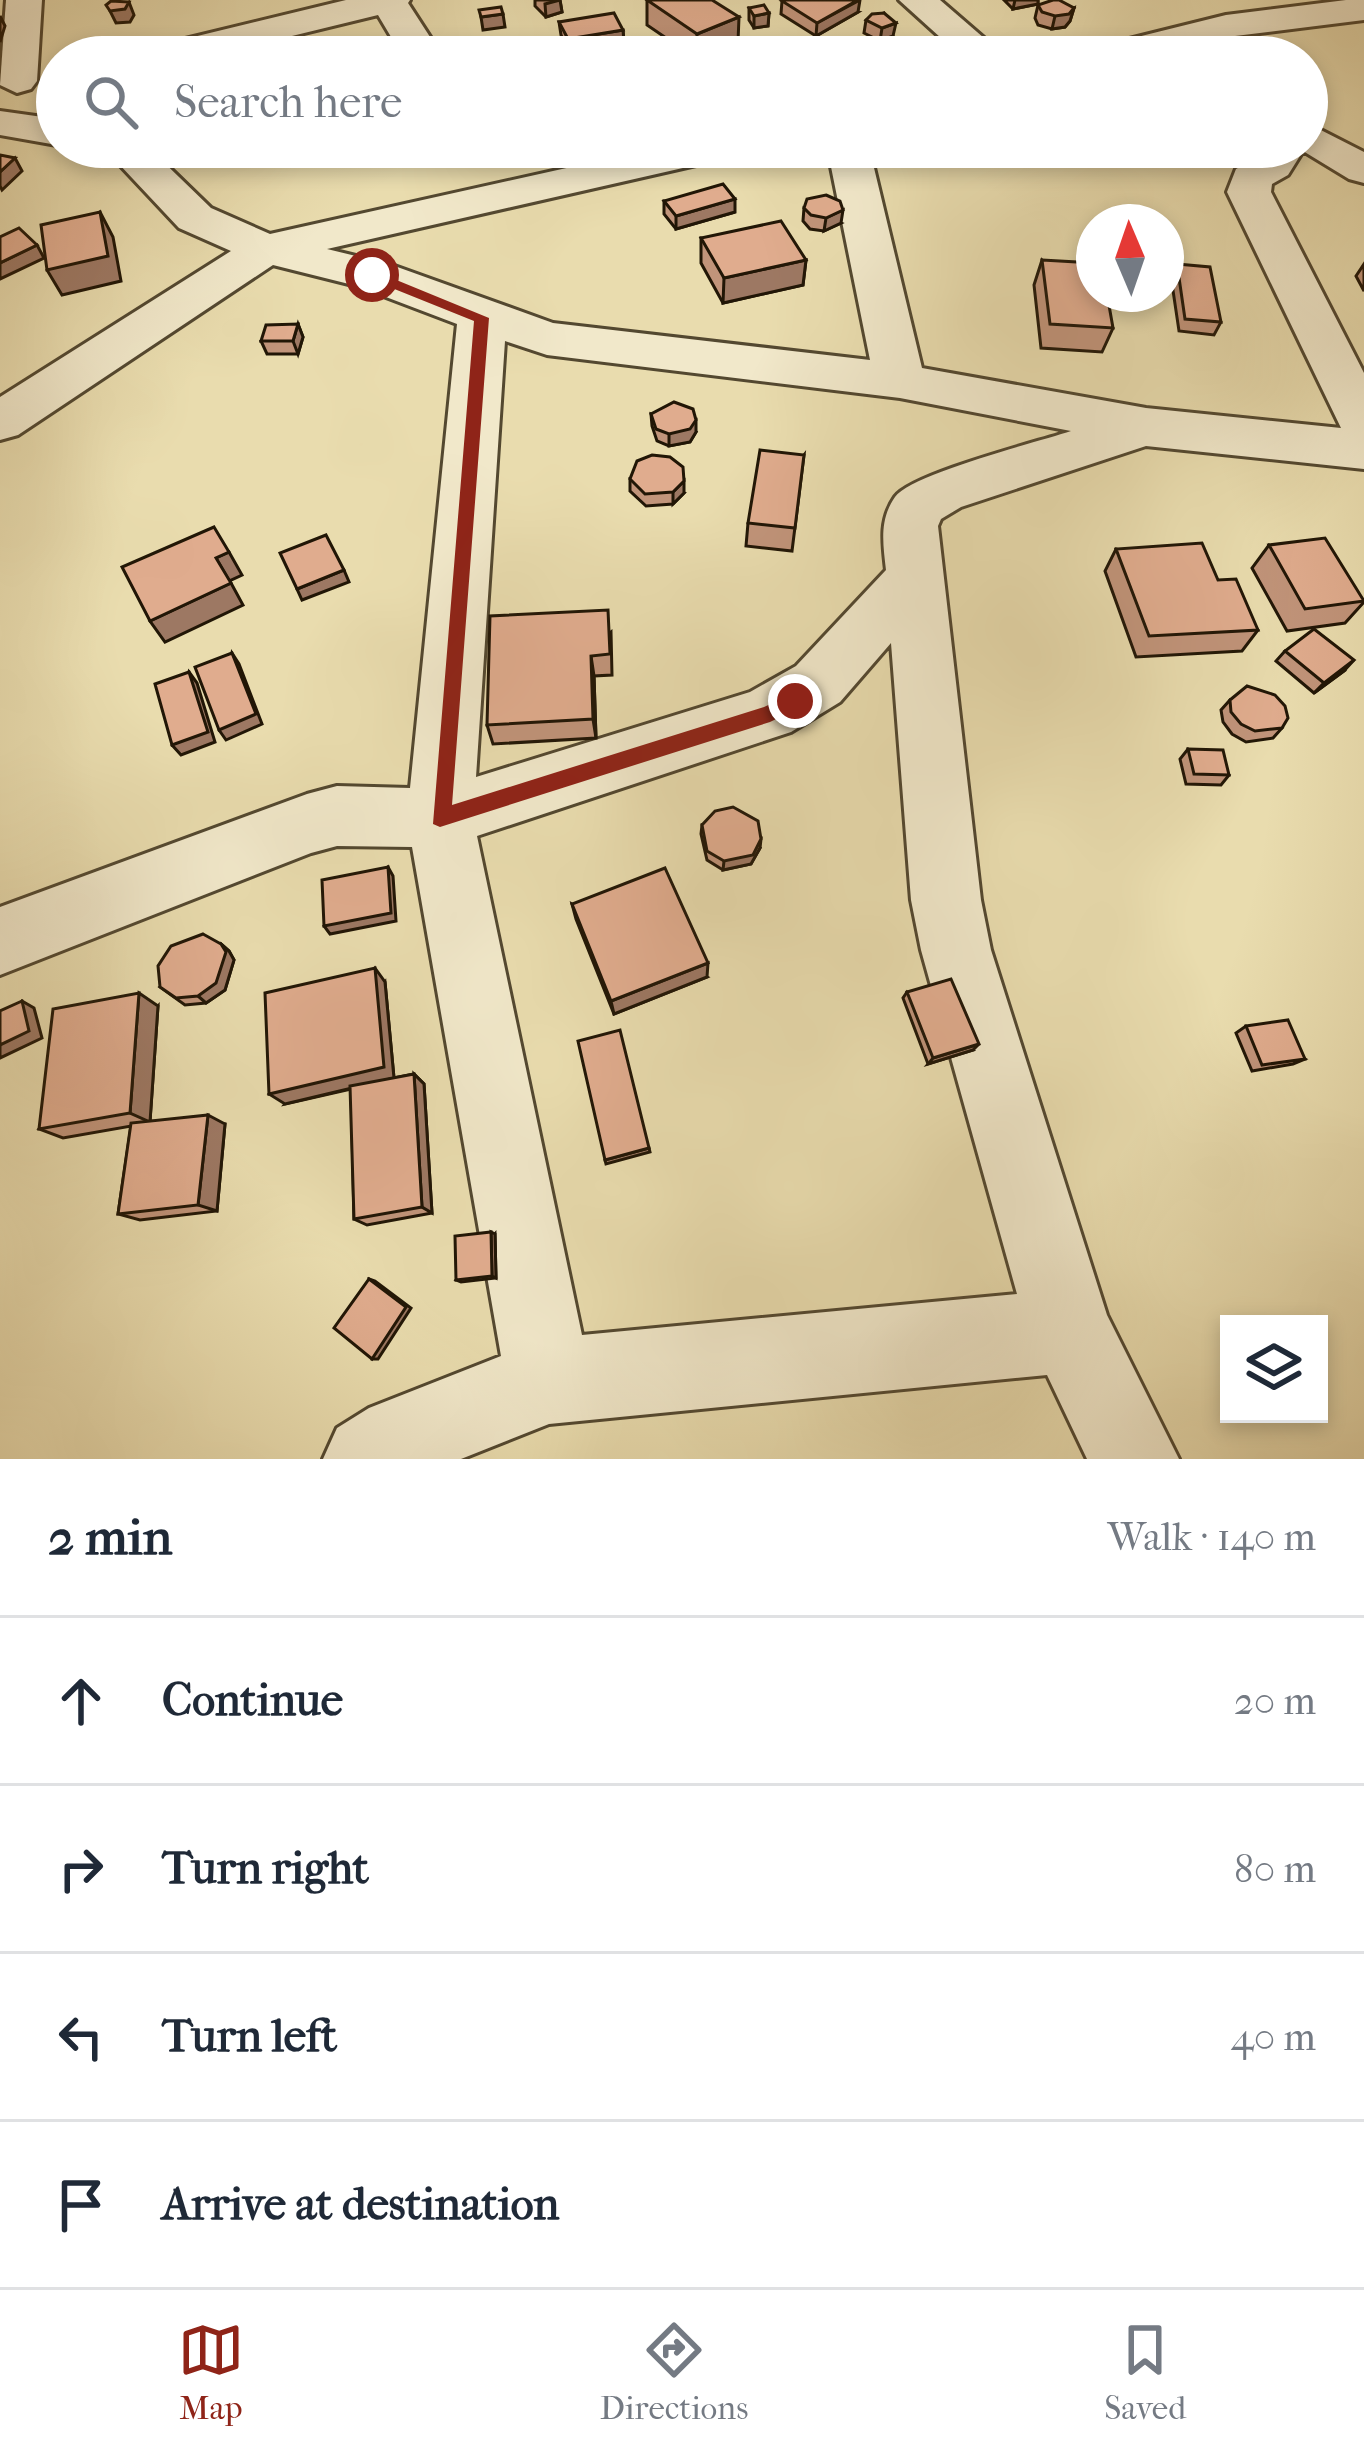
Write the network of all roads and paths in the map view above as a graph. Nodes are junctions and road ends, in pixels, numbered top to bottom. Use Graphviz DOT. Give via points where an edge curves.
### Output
graph roads {
  1 [pos="24,0"];
  2 [pos="390,0"];
  3 [pos="917,0"];
  4 [pos="1196,0"];
  5 [pos="1364,9"];
  6 [pos="243,36"];
  7 [pos="411,36"];
  8 [pos="961,36"];
  9 [pos="1231,36"];
  10 [pos="1260,36"];
  11 [pos="9,83"];
  12 [pos="0,123"];
  13 [pos="36,129"];
  14 [pos="1328,149"];
  15 [pos="145,168"];
  16 [pos="580,168"];
  17 [pos="853,168"];
  18 [pos="1231,168"];
  19 [pos="1269,168"];
  20 [pos="1364,170"];
  21 [pos="1249,191"];
  22 [pos="266,249"];
  23 [pos="482,318"];
  24 [pos="900,381"];
  25 [pos="0,422"];
  26 [pos="1364,424"];
  27 [pos="1146,427"];
  28 [pos="1364,450"];
  29 [pos="914,577"];
  30 [pos="440,818"];
  31 [pos="0,941"];
  32 [pos="1070,1331"];
  33 [pos="549,1381"];
  34 [pos="368,1459"];
  35 [pos="1134,1459"];
  1 -- 11 [label="street"];
  2 -- 6 [label="street"];
  2 -- 7 [label="street"];
  3 -- 8 [label="street"];
  4 -- 9 [label="street"];
  5 -- 10 [label="street"];
  12 -- 13 [label="street"];
  14 -- 20 [label="street"];
  15 -- 22 [label="street" via="195,218"];
  16 -- 22 [label="street" via="501,180"];
  17 -- 24 [label="street"];
  18 -- 21 [label="street"];
  19 -- 21 [label="street" via="1251,178"];
  21 -- 26 [label="street"];
  22 -- 23 [label="street" via="372,275"];
  22 -- 25 [label="street"];
  23 -- 24 [label="street" via="562,342"];
  23 -- 30 [label="street"];
  24 -- 27 [label="street"];
  27 -- 28 [label="street"];
  27 -- 29 [label="street" via="918,506 910,526"];
  29 -- 30 [label="street" via="795,701"];
  29 -- 32 [label="street" via="956,950"];
  30 -- 31 [label="street" via="337,816 307,824"];
  30 -- 33 [label="street"];
  32 -- 33 [label="street"];
  32 -- 35 [label="street"];
  33 -- 34 [label="street"];
}
